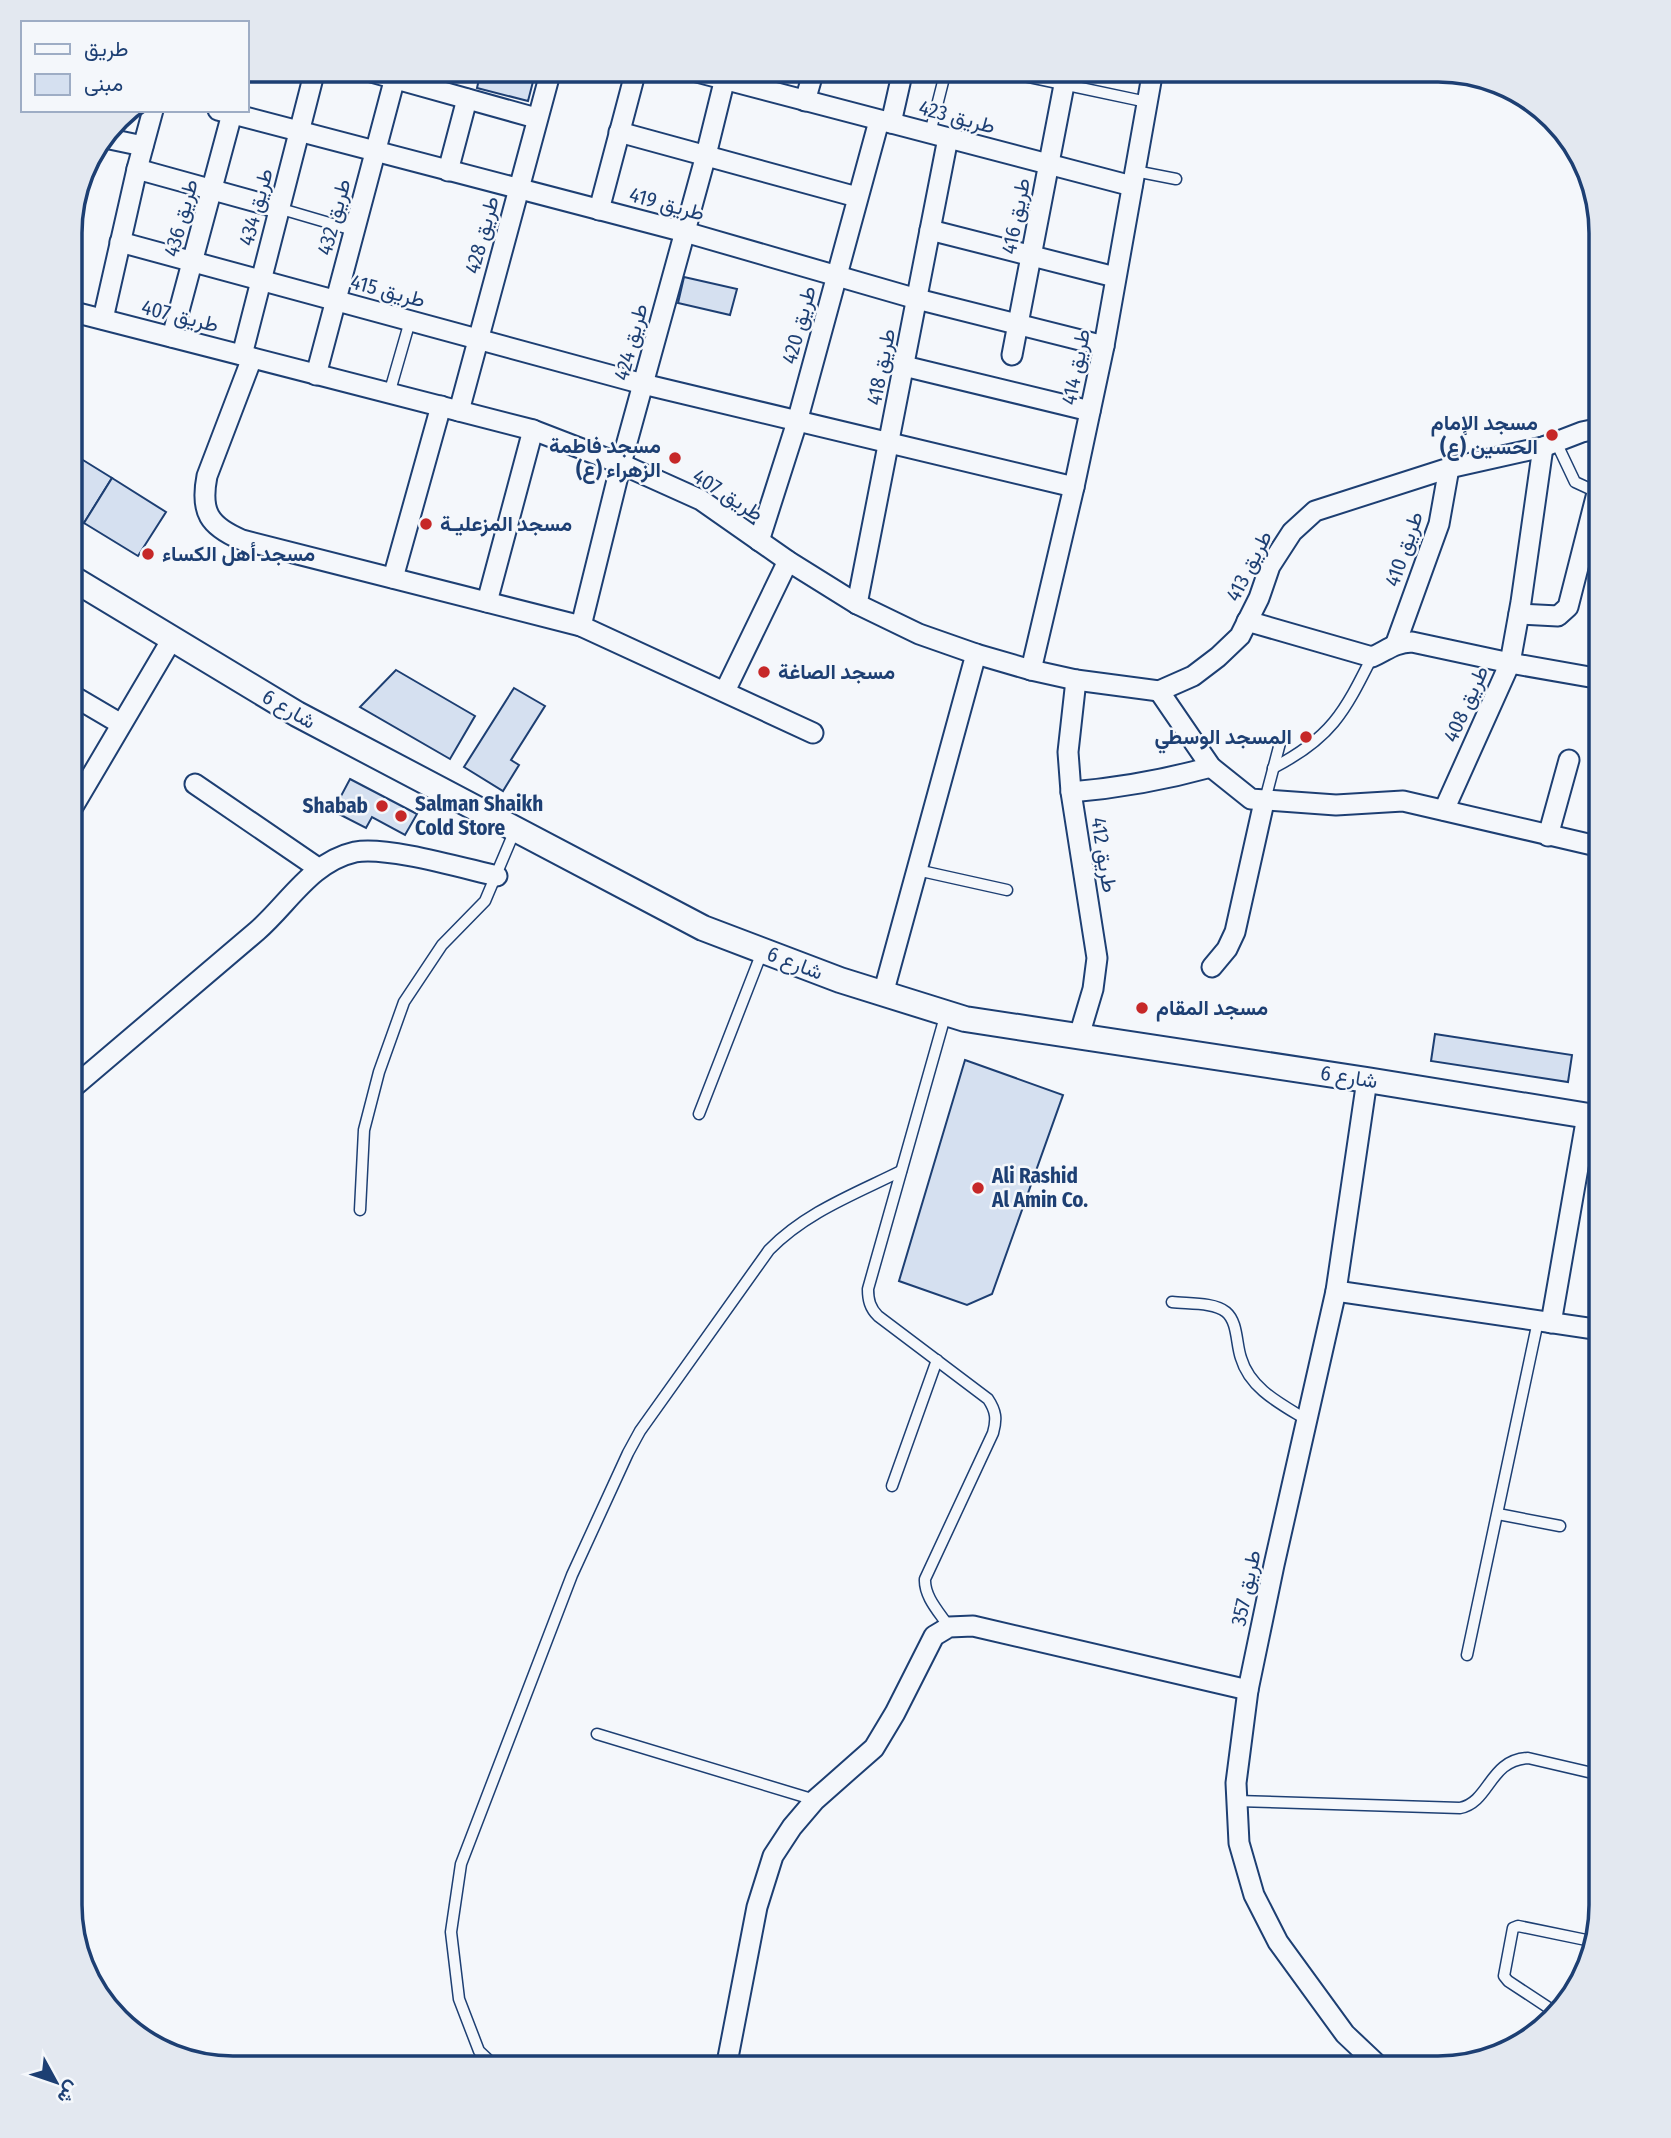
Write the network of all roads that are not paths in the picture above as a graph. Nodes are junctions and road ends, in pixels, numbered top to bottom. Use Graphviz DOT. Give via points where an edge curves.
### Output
graph roads {
  1 [pos="312,82"];
  2 [pos="394,82"];
  3 [pos="417,82"];
  4 [pos="547,82"];
  5 [pos="632,82"];
  6 [pos="724,82"];
  7 [pos="751,82"];
  8 [pos="810,82"];
  9 [pos="899,83"];
  10 [pos="945,83"];
  11 [pos="1054,83"];
  12 [pos="1151,83"];
  13 [pos="1065,85"];
  14 [pos="467,99"];
  15 [pos="805,101"];
  16 [pos="1147,102"];
  17 [pos="152,112"];
  18 [pos="227,112"];
  19 [pos="231,112"];
  20 [pos="536,118"];
  21 [pos="885,122"];
  22 [pos="301,132"];
  23 [pos="618,132"];
  24 [pos="939,136"];
  25 [pos="114,140"];
  26 [pos="143,146"];
  27 [pos="375,152"];
  28 [pos="706,155"];
  29 [pos="1049,165"];
  30 [pos="137,169"];
  31 [pos="448,171"];
  32 [pos="1133,178"];
  33 [pos="1176,179"];
  34 [pos="518,188"];
  35 [pos="211,190"];
  36 [pos="858,197"];
  37 [pos="278,208"];
  38 [pos="599,210"];
  39 [pos="354,230"];
  40 [pos="930,230"];
  41 [pos="685,232"];
  42 [pos="120,242"];
  43 [pos="1032,254"];
  44 [pos="192,262"];
  45 [pos="836,275"];
  46 [pos="1115,277"];
  47 [pos="260,280"];
  48 [pos="917,299"];
  49 [pos="335,301"];
  50 [pos="83,315"];
  51 [pos="103,320"];
  52 [pos="410,321"];
  53 [pos="1018,323"];
  54 [pos="172,337"];
  55 [pos="478,339"];
  56 [pos="1104,346"];
  57 [pos="1012,355"];
  58 [pos="247,356"];
  59 [pos="904,366"];
  60 [pos="316,375"];
  61 [pos="643,384"];
  62 [pos="389,394"];
  63 [pos="450,409"];
  64 [pos="1090,411"];
  65 [pos="797,422"];
  66 [pos="533,430"];
  67 [pos="1589,431"];
  68 [pos="889,444"];
  69 [pos="1549,444"];
  70 [pos="621,464"];
  71 [pos="1449,468"];
  72 [pos="1074,487"];
  73 [pos="1589,489"];
  74 [pos="1589,530"];
  75 [pos="759,541"];
  76 [pos="788,561"];
  77 [pos="393,578"];
  78 [pos="83,586"];
  79 [pos="488,602"];
  80 [pos="857,604"];
  81 [pos="1519,614"];
  82 [pos="1247,621"];
  83 [pos="581,626"];
  84 [pos="173,639"];
  85 [pos="1396,643"];
  86 [pos="976,654"];
  87 [pos="1371,657"];
  88 [pos="1510,663"];
  89 [pos="1031,670"];
  90 [pos="1589,677"];
  91 [pos="1076,680"];
  92 [pos="725,691"];
  93 [pos="1159,691"];
  94 [pos="83,701"];
  95 [pos="121,724"];
  96 [pos="813,733"];
  97 [pos="1280,743"];
  98 [pos="1569,760"];
  99 [pos="1211,767"];
  100 [pos="1273,768"];
  101 [pos="195,783"];
  102 [pos="83,791"];
  103 [pos="1071,792"];
  104 [pos="1264,802"];
  105 [pos="1444,810"];
  106 [pos="515,829"];
  107 [pos="1548,836"];
  108 [pos="1589,845"];
  109 [pos="318,868"];
  110 [pos="917,870"];
  111 [pos="497,876"];
  112 [pos="1006,890"];
  113 [pos="762,951"];
  114 [pos="1212,967"];
  115 [pos="883,994"];
  116 [pos="946,1013"];
  117 [pos="1079,1036"];
  118 [pos="82,1079"];
  119 [pos="1367,1080"];
  120 [pos="699,1114"];
  121 [pos="1589,1116"];
  122 [pos="1589,1138"];
  123 [pos="901,1171"];
  124 [pos="360,1210"];
  125 [pos="1336,1292"];
  126 [pos="1172,1302"];
  127 [pos="1544,1322"];
  128 [pos="1589,1328"];
  129 [pos="937,1360"];
  130 [pos="1307,1420"];
  131 [pos="892,1486"];
  132 [pos="1498,1514"];
  133 [pos="1560,1527"];
  134 [pos="950,1627"];
  135 [pos="1466,1655"];
  136 [pos="1248,1690"];
  137 [pos="597,1734"];
  138 [pos="1589,1772"];
  139 [pos="815,1800"];
  140 [pos="1237,1801"];
  141 [pos="1585,1940"];
  142 [pos="1549,2008"];
  143 [pos="484,2056"];
  144 [pos="728,2056"];
  145 [pos="1368,2056"];
  1 -- 22 [label="street, طريق 434"];
  2 -- 27 [label="street, طريق 432"];
  3 -- 14 [label="street"];
  4 -- 20 [label="street, طريق 428"];
  5 -- 23 [label="street"];
  6 -- 28 [label="street, طريق 424"];
  7 -- 15 [label="street, طريق 423"];
  8 -- 15 [label="street"];
  9 -- 21 [label="street, طريق 420"];
  10 -- 24 [label="lane"];
  11 -- 13 [label="lane"];
  12 -- 16 [label="street, طريق 414"];
  13 -- 16 [label="lane"];
  13 -- 29 [label="street, طريق 416"];
  14 -- 20 [label="street"];
  14 -- 31 [label="street"];
  15 -- 21 [label="street, طريق 423"];
  16 -- 32 [label="street, طريق 414"];
  17 -- 26 [label="street"];
  18 -- 35 [label="street, طريق 436"];
  19 -- 22 [label="street, طريق 419"];
  20 -- 34 [label="street, طريق 428"];
  21 -- 24 [label="street, طريق 423"];
  21 -- 36 [label="street, طريق 420"];
  22 -- 27 [label="street, طريق 419"];
  22 -- 37 [label="street, طريق 434"];
  23 -- 28 [label="street"];
  23 -- 38 [label="street"];
  24 -- 29 [label="street, طريق 423"];
  24 -- 40 [label="street, طريق 418"];
  25 -- 26 [label="street"];
  26 -- 30 [label="street"];
  27 -- 31 [label="street, طريق 419"];
  27 -- 39 [label="street, طريق 432"];
  28 -- 36 [label="street"];
  28 -- 41 [label="street, طريق 424"];
  29 -- 32 [label="street, طريق 423"];
  29 -- 43 [label="street, طريق 416"];
  30 -- 35 [label="street"];
  30 -- 42 [label="street"];
  31 -- 34 [label="street, طريق 419"];
  32 -- 33 [label="lane"];
  32 -- 46 [label="street, طريق 414"];
  34 -- 38 [label="street, طريق 419"];
  34 -- 55 [label="street, طريق 428"];
  35 -- 37 [label="street"];
  35 -- 44 [label="street, طريق 436"];
  36 -- 45 [label="street, طريق 420"];
  37 -- 39 [label="lane"];
  37 -- 47 [label="street, طريق 434"];
  38 -- 41 [label="street, طريق 419"];
  39 -- 49 [label="street, طريق 432"];
  40 -- 43 [label="street"];
  40 -- 48 [label="street, طريق 418"];
  41 -- 45 [label="street, طريق 419"];
  41 -- 61 [label="street, طريق 424"];
  42 -- 44 [label="street, طريق 415"];
  42 -- 51 [label="street"];
  43 -- 46 [label="street"];
  43 -- 53 [label="street, طريق 416"];
  44 -- 47 [label="street, طريق 415"];
  44 -- 54 [label="street, طريق 436"];
  45 -- 48 [label="street, طريق 419"];
  45 -- 65 [label="street, طريق 420"];
  46 -- 56 [label="street, طريق 414"];
  47 -- 49 [label="street, طريق 415"];
  47 -- 58 [label="street, طريق 434"];
  48 -- 53 [label="street, طريق 419"];
  48 -- 59 [label="street, طريق 418"];
  49 -- 52 [label="street, طريق 415"];
  49 -- 60 [label="street, طريق 432"];
  50 -- 51 [label="street, طريق 407"];
  51 -- 54 [label="street, طريق 407"];
  52 -- 55 [label="street, طريق 415"];
  52 -- 62 [label="lane"];
  53 -- 56 [label="street, طريق 419"];
  53 -- 57 [label="street, طريق 416"];
  54 -- 58 [label="street, طريق 407"];
  55 -- 61 [label="street, طريق 415"];
  55 -- 63 [label="street, طريق 428"];
  56 -- 64 [label="street, طريق 414"];
  58 -- 60 [label="street, طريق 407"];
  58 -- 77 [label="street, طريق 434" via="207,475 207,513 221,531 242,540"];
  59 -- 64 [label="street"];
  59 -- 68 [label="street, طريق 418"];
  60 -- 62 [label="street, طريق 407"];
  61 -- 65 [label="street, طريق 415"];
  61 -- 70 [label="street, طريق 424"];
  62 -- 63 [label="street, طريق 407"];
  63 -- 66 [label="street, طريق 407"];
  63 -- 77 [label="street"];
  64 -- 72 [label="street, طريق 414"];
  65 -- 68 [label="street, طريق 415"];
  65 -- 75 [label="street, طريق 420"];
  66 -- 70 [label="street, طريق 407"];
  66 -- 79 [label="street"];
  67 -- 69 [label="street, طريق 413"];
  68 -- 72 [label="street, طريق 415"];
  68 -- 80 [label="street, طريق 418"];
  69 -- 71 [label="street, طريق 413"];
  69 -- 73 [label="lane" via="1575,482"];
  69 -- 81 [label="street, طريق 408"];
  70 -- 75 [label="street, طريق 407" via="701,500"];
  70 -- 83 [label="street, طريق 424"];
  71 -- 82 [label="street, طريق 413" via="1315,511 1292,533 1270,566"];
  71 -- 85 [label="street, طريق 410" via="1439,524"];
  72 -- 89 [label="street, طريق 414"];
  74 -- 81 [label="street" via="1568,607 1558,616"];
  75 -- 76 [label="street, طريق 407"];
  76 -- 80 [label="street, طريق 407"];
  76 -- 92 [label="street"];
  77 -- 79 [label="street, طريق 434"];
  78 -- 84 [label="street, شارع 6"];
  79 -- 83 [label="street, طريق 434"];
  80 -- 86 [label="street, طريق 407" via="919,634"];
  81 -- 88 [label="street, طريق 408"];
  82 -- 87 [label="street"];
  82 -- 93 [label="street, طريق 413" via="1240,636 1218,657 1193,676"];
  83 -- 92 [label="street, طريق 434"];
  84 -- 95 [label="street"];
  84 -- 106 [label="street, شارع 6" via="296,714"];
  85 -- 87 [label="street"];
  85 -- 88 [label="street" via="1412,642"];
  86 -- 89 [label="street, طريق 407"];
  86 -- 110 [label="street"];
  87 -- 100 [label="lane" via="1346,708 1330,728 1311,746"];
  88 -- 90 [label="street"];
  88 -- 105 [label="street, طريق 408"];
  89 -- 91 [label="street"];
  91 -- 93 [label="street"];
  91 -- 103 [label="street, طريق 412" via="1068,752"];
  92 -- 96 [label="street, طريق 434"];
  93 -- 99 [label="street"];
  94 -- 95 [label="street"];
  95 -- 102 [label="street"];
  97 -- 100 [label="lane"];
  98 -- 107 [label="street"];
  99 -- 103 [label="street" via="1130,786"];
  99 -- 104 [label="street" via="1251,799"];
  100 -- 104 [label="lane"];
  101 -- 109 [label="street"];
  103 -- 117 [label="street, طريق 412" via="1097,958"];
  104 -- 105 [label="street" via="1403,802"];
  104 -- 114 [label="street" via="1235,932"];
  105 -- 107 [label="street"];
  106 -- 111 [label="lane"];
  106 -- 113 [label="street, شارع 6" via="704,928"];
  107 -- 108 [label="street"];
  109 -- 111 [label="street" via="358,852 380,851"];
  109 -- 118 [label="street" via="259,929"];
  110 -- 112 [label="lane"];
  110 -- 115 [label="street"];
  111 -- 124 [label="lane" via="485,901 442,944 404,1002 379,1072 365,1130"];
  113 -- 115 [label="street, شارع 6"];
  113 -- 120 [label="lane"];
  115 -- 116 [label="street, شارع 6"];
  116 -- 117 [label="street, شارع 6"];
  116 -- 123 [label="lane"];
  117 -- 119 [label="street, شارع 6"];
  119 -- 121 [label="street, شارع 6"];
  119 -- 125 [label="street, طريق 357"];
  122 -- 127 [label="street"];
  123 -- 129 [label="lane" via="868,1297 878,1316"];
  123 -- 143 [label="lane" via="806,1218 769,1250 640,1431 572,1574 461,1864 451,1932 460,1999"];
  125 -- 127 [label="street"];
  125 -- 130 [label="street, طريق 357"];
  126 -- 130 [label="lane" via="1217,1307 1227,1314 1241,1359 1255,1383"];
  127 -- 128 [label="street"];
  127 -- 132 [label="lane"];
  129 -- 131 [label="lane"];
  129 -- 134 [label="lane" via="988,1399 996,1421 925,1579 925,1590"];
  130 -- 136 [label="street, طريق 357"];
  132 -- 133 [label="lane"];
  132 -- 135 [label="lane"];
  134 -- 136 [label="street" via="973,1626"];
  134 -- 139 [label="street" via="934,1636 874,1748"];
  136 -- 140 [label="street, طريق 357"];
  137 -- 139 [label="lane"];
  138 -- 140 [label="lane" via="1519,1759 1504,1765 1474,1800 1460,1808"];
  139 -- 144 [label="street" via="773,1856 757,1908"];
  140 -- 145 [label="street, طريق 357" via="1239,1843 1255,1895 1278,1942 1345,2034"];
  141 -- 142 [label="lane" via="1513,1928 1504,1976"];
}
